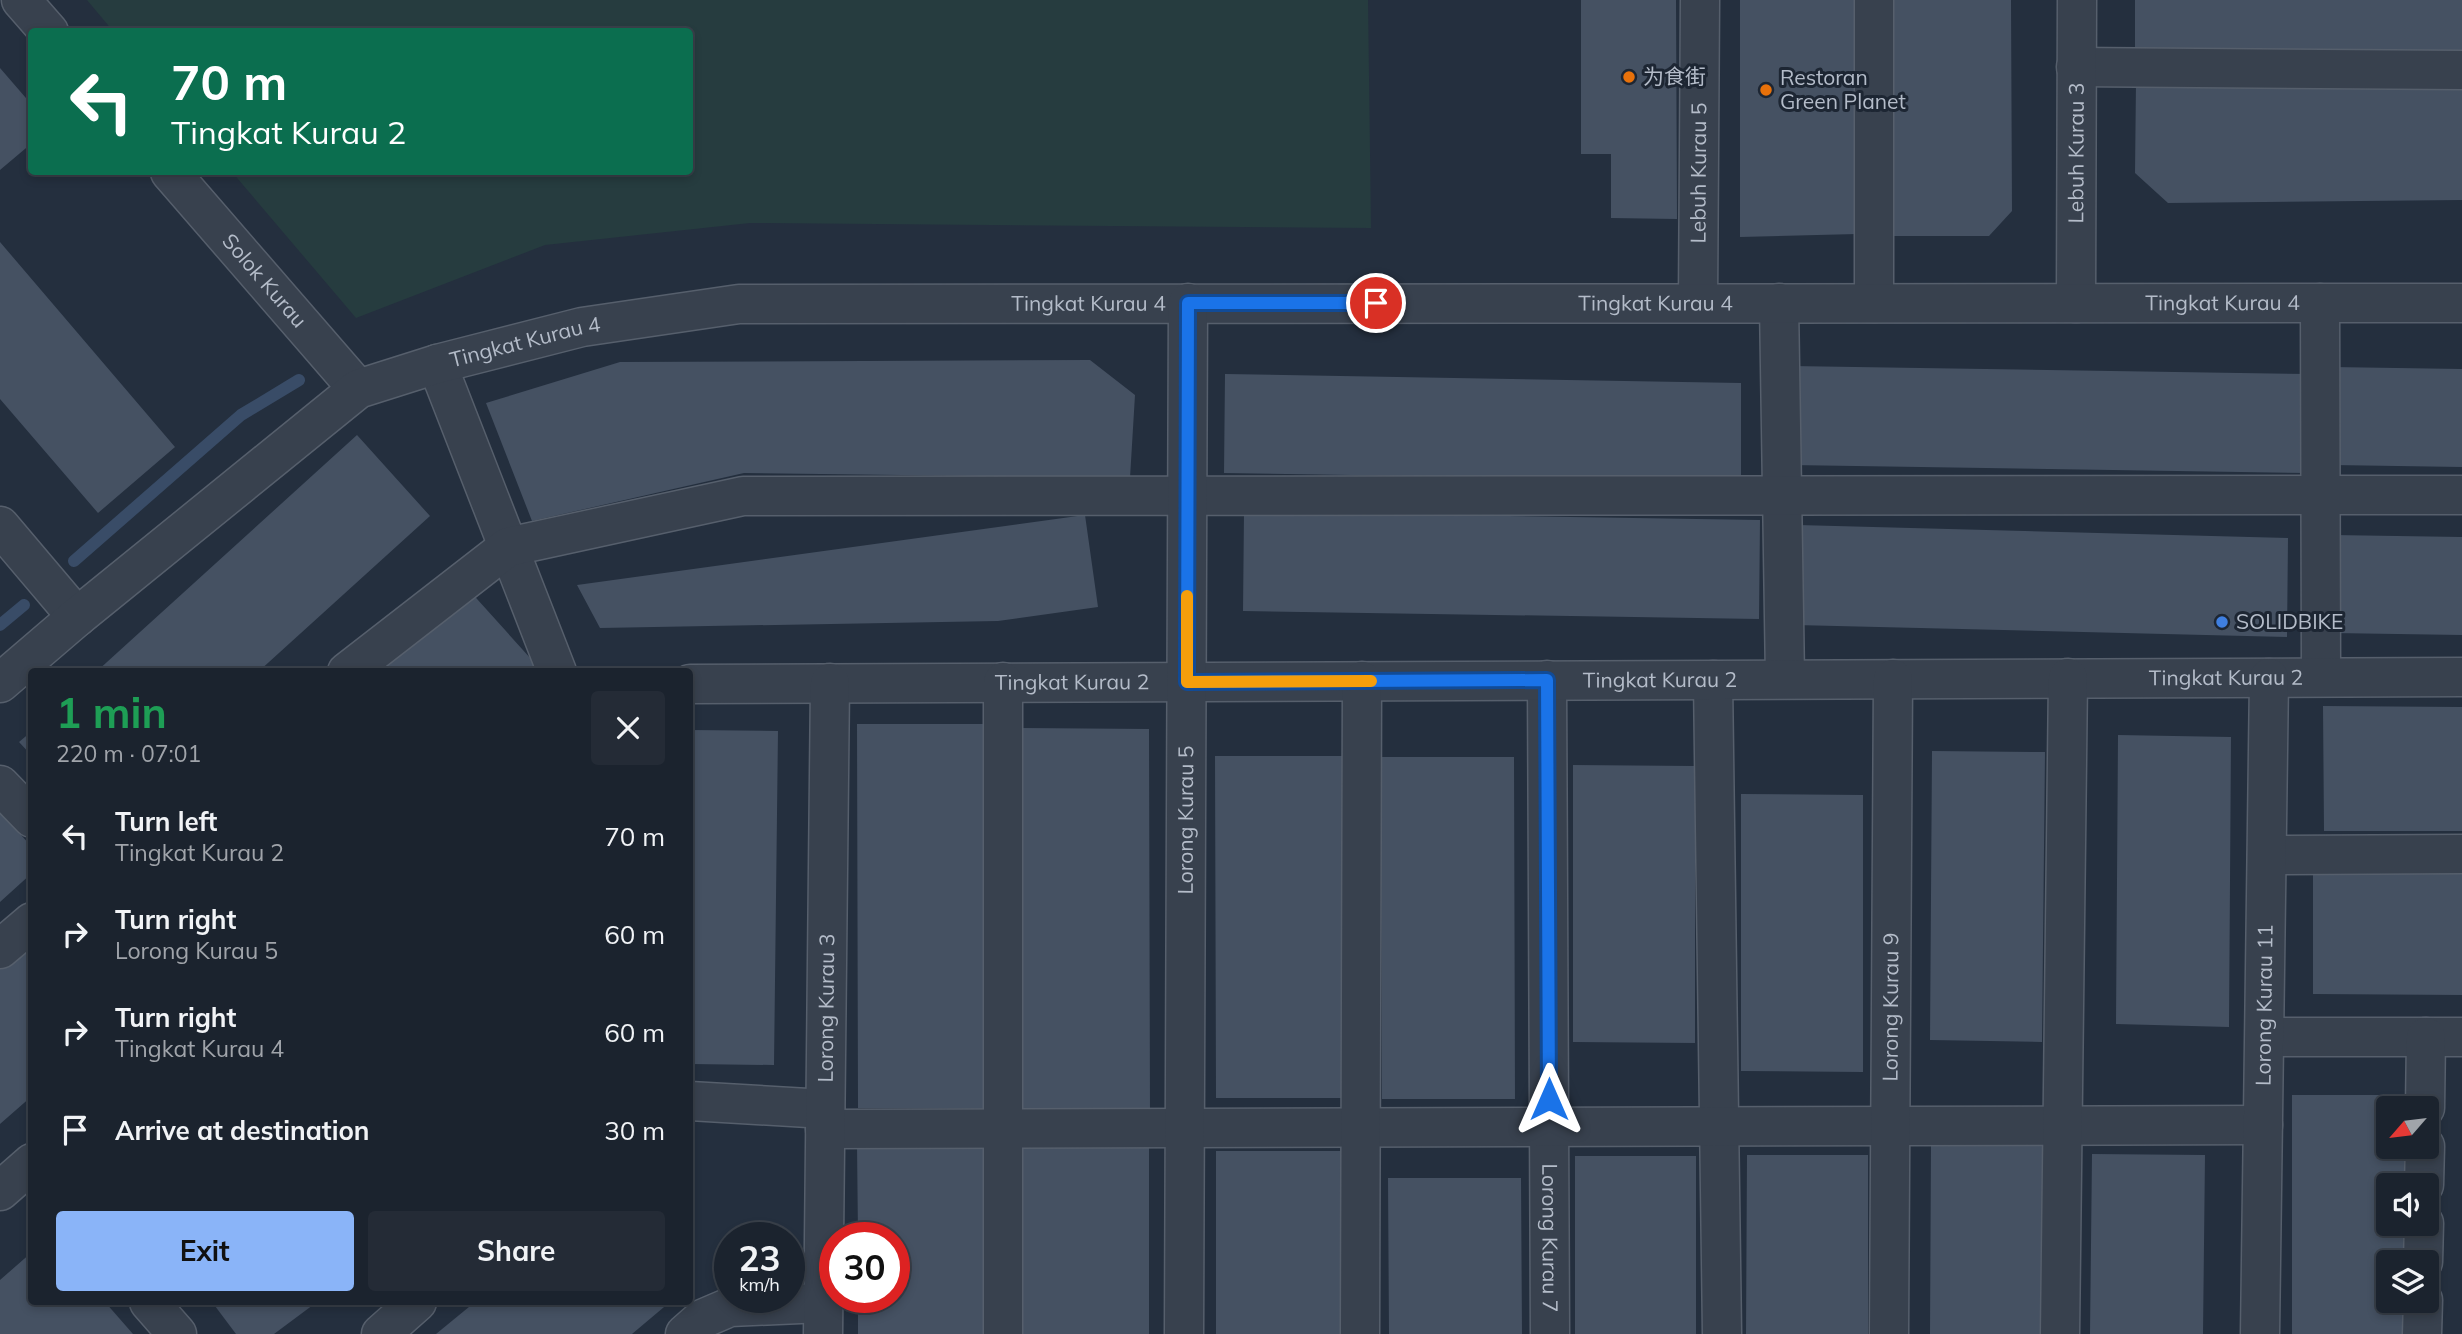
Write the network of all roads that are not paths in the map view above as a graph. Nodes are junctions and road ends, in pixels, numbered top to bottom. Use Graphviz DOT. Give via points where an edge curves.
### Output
graph roads {
  1 [pos="21,0"];
  2 [pos="1700,0"];
  3 [pos="1874,0"];
  4 [pos="2077,0"];
  5 [pos="46,28"];
  6 [pos="2076,67"];
  7 [pos="2462,69"];
  8 [pos="173,175"];
  9 [pos="1188,303"];
  10 [pos="1698,303"];
  11 [pos="1779,303"];
  12 [pos="1874,303"];
  13 [pos="2076,303"];
  14 [pos="2320,303"];
  15 [pos="2462,303"];
  16 [pos="437,364"];
  17 [pos="358,389"];
  18 [pos="1783,495"];
  19 [pos="2321,495"];
  20 [pos="2462,495"];
  21 [pos="1188,496"];
  22 [pos="0,526"];
  23 [pos="508,547"];
  24 [pos="78,617"];
  25 [pos="352,668"];
  26 [pos="554,668"];
  27 [pos="2321,677"];
  28 [pos="2462,677"];
  29 [pos="2068,678"];
  30 [pos="2269,678"];
  31 [pos="1785,679"];
  32 [pos="1894,679"];
  33 [pos="1547,680"];
  34 [pos="1713,680"];
  35 [pos="1362,681"];
  36 [pos="1003,682"];
  37 [pos="1187,682"];
  38 [pos="0,683"];
  39 [pos="831,683"];
  40 [pos="693,684"];
  41 [pos="0,785"];
  42 [pos="28,814"];
  43 [pos="2462,854"];
  44 [pos="2267,855"];
  45 [pos="28,925"];
  46 [pos="0,949"];
  47 [pos="2264,1037"];
  48 [pos="2444,1037"];
  49 [pos="2429,1096"];
  50 [pos="693,1101"];
  51 [pos="825,1119"];
  52 [pos="2063,1125"];
  53 [pos="2263,1125"];
  54 [pos="1719,1126"];
  55 [pos="1891,1126"];
  56 [pos="1185,1127"];
  57 [pos="1362,1127"];
  58 [pos="1549,1127"];
  59 [pos="1003,1128"];
  60 [pos="28,1168"];
  61 [pos="0,1191"];
  62 [pos="152,1305"];
  63 [pos="414,1305"];
  64 [pos="2423,1313"];
  65 [pos="823,1319"];
  66 [pos="177,1334"];
  67 [pos="382,1334"];
  68 [pos="685,1334"];
  69 [pos="1003,1334"];
  70 [pos="1184,1334"];
  71 [pos="1360,1334"];
  72 [pos="1550,1334"];
  73 [pos="1722,1334"];
  74 [pos="1889,1334"];
  75 [pos="2060,1334"];
  76 [pos="2260,1334"];
  77 [pos="2423,1334"];
  1 -- 5 [label="street"];
  2 -- 10 [label="street, Lebuh Kurau 5"];
  3 -- 12 [label="street"];
  4 -- 6 [label="street, Lebuh Kurau 3"];
  6 -- 7 [label="street"];
  6 -- 13 [label="street, Lebuh Kurau 3"];
  8 -- 17 [label="street, Solok Kurau"];
  9 -- 10 [label="street, Tingkat Kurau 4"];
  9 -- 16 [label="street, Tingkat Kurau 4" via="739,304 582,327"];
  9 -- 21 [label="street, Lorong Kurau 5"];
  10 -- 11 [label="street, Tingkat Kurau 4"];
  11 -- 12 [label="street, Tingkat Kurau 4"];
  11 -- 18 [label="street"];
  12 -- 13 [label="street, Tingkat Kurau 4"];
  13 -- 14 [label="street, Tingkat Kurau 4"];
  14 -- 15 [label="street, Tingkat Kurau 4"];
  14 -- 19 [label="street"];
  16 -- 17 [label="street, Tingkat Kurau 4"];
  16 -- 23 [label="street"];
  17 -- 24 [label="street, Tingkat Kurau 4"];
  18 -- 19 [label="street"];
  18 -- 21 [label="street"];
  18 -- 31 [label="street"];
  19 -- 20 [label="street"];
  19 -- 27 [label="street"];
  21 -- 23 [label="street" via="743,496"];
  21 -- 37 [label="street, Lorong Kurau 5"];
  22 -- 24 [label="street"];
  23 -- 25 [label="street"];
  23 -- 26 [label="street"];
  24 -- 38 [label="street, Tingkat Kurau 4"];
  27 -- 28 [label="street, Tingkat Kurau 2"];
  27 -- 30 [label="street, Tingkat Kurau 2"];
  29 -- 30 [label="street, Tingkat Kurau 2"];
  29 -- 32 [label="street, Tingkat Kurau 2"];
  29 -- 52 [label="street"];
  30 -- 44 [label="street, Lorong Kurau 11"];
  31 -- 32 [label="street, Tingkat Kurau 2"];
  31 -- 34 [label="street, Tingkat Kurau 2"];
  32 -- 55 [label="street, Lorong Kurau 9"];
  33 -- 34 [label="street, Tingkat Kurau 2"];
  33 -- 35 [label="street, Tingkat Kurau 2"];
  33 -- 58 [label="street, Lorong Kurau 7"];
  34 -- 54 [label="street"];
  35 -- 37 [label="street, Tingkat Kurau 2"];
  35 -- 57 [label="street"];
  36 -- 37 [label="street, Tingkat Kurau 2"];
  36 -- 39 [label="street, Tingkat Kurau 2"];
  36 -- 59 [label="street"];
  37 -- 56 [label="street, Lorong Kurau 5"];
  39 -- 40 [label="street, Tingkat Kurau 2"];
  39 -- 51 [label="street, Lorong Kurau 3"];
  41 -- 42 [label="street"];
  43 -- 44 [label="street"];
  44 -- 47 [label="street, Lorong Kurau 11"];
  45 -- 46 [label="street"];
  47 -- 48 [label="street"];
  47 -- 53 [label="street, Lorong Kurau 11"];
  48 -- 49 [label="street"];
  50 -- 51 [label="street"];
  51 -- 59 [label="street"];
  51 -- 65 [label="street, Lorong Kurau 3"];
  52 -- 53 [label="street"];
  52 -- 55 [label="street"];
  52 -- 75 [label="street"];
  53 -- 76 [label="street, Lorong Kurau 11"];
  54 -- 55 [label="street"];
  54 -- 58 [label="street"];
  54 -- 73 [label="street"];
  55 -- 74 [label="street, Lorong Kurau 9"];
  56 -- 57 [label="street"];
  56 -- 59 [label="street"];
  56 -- 70 [label="street, Lorong Kurau 5"];
  57 -- 58 [label="street"];
  57 -- 71 [label="street"];
  58 -- 72 [label="street, Lorong Kurau 7"];
  59 -- 69 [label="street"];
  60 -- 61 [label="street"];
  62 -- 66 [label="street"];
  63 -- 67 [label="street"];
  64 -- 77 [label="street"];
  65 -- 68 [label="street" via="730,1307 702,1319"];
}
